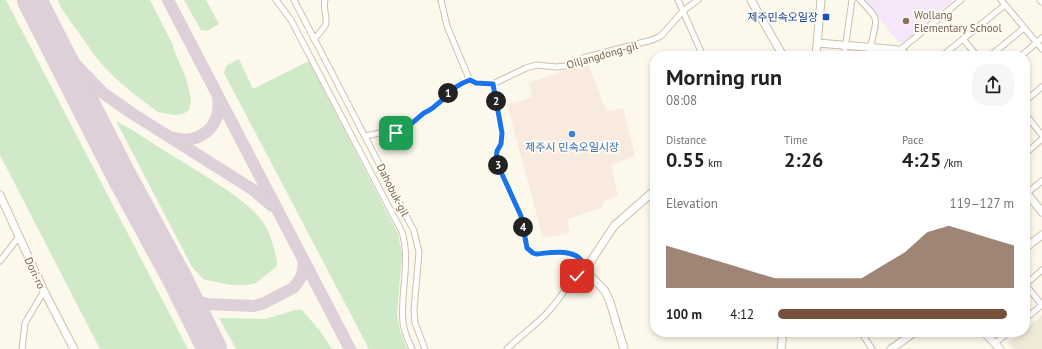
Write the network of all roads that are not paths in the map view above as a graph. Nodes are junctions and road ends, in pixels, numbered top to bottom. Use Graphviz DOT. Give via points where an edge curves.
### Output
graph roads {
  1 [pos="276,0"];
  2 [pos="294,0"];
  3 [pos="325,0"];
  4 [pos="441,0"];
  5 [pos="678,0"];
  6 [pos="698,0"];
  7 [pos="751,0"];
  8 [pos="821,0"];
  9 [pos="852,0"];
  10 [pos="860,0"];
  11 [pos="961,0"];
  12 [pos="1001,0"];
  13 [pos="1005,5"];
  14 [pos="683,11"];
  15 [pos="1024,28"];
  16 [pos="1042,38"];
  17 [pos="314,39"];
  18 [pos="963,39"];
  19 [pos="818,43"];
  20 [pos="1037,43"];
  21 [pos="845,46"];
  22 [pos="869,47"];
  23 [pos="1042,49"];
  24 [pos="701,51"];
  25 [pos="780,51"];
  26 [pos="815,51"];
  27 [pos="844,51"];
  28 [pos="869,51"];
  29 [pos="890,51"];
  30 [pos="902,51"];
  31 [pos="948,51"];
  32 [pos="973,51"];
  33 [pos="996,51"];
  34 [pos="1027,51"];
  35 [pos="470,80"];
  36 [pos="493,84"];
  37 [pos="1042,87"];
  38 [pos="1030,97"];
  39 [pos="1030,120"];
  40 [pos="1042,135"];
  41 [pos="366,136"];
  42 [pos="1042,139"];
  43 [pos="1030,150"];
  44 [pos="1042,181"];
  45 [pos="1030,189"];
  46 [pos="650,194"];
  47 [pos="0,195"];
  48 [pos="1030,197"];
  49 [pos="1042,212"];
  50 [pos="1042,235"];
  51 [pos="18,238"];
  52 [pos="1030,244"];
  53 [pos="0,261"];
  54 [pos="585,270"];
  55 [pos="1042,270"];
  56 [pos="1030,281"];
  57 [pos="44,291"];
  58 [pos="1030,291"];
  59 [pos="1042,305"];
  60 [pos="1030,315"];
  61 [pos="783,337"];
  62 [pos="864,337"];
  63 [pos="908,337"];
  64 [pos="989,337"];
  65 [pos="1005,337"];
  66 [pos="998,346"];
  67 [pos="22,349"];
  68 [pos="74,349"];
  69 [pos="412,349"];
  70 [pos="425,349"];
  71 [pos="507,349"];
  72 [pos="624,349"];
  73 [pos="781,349"];
  74 [pos="872,349"];
  75 [pos="891,349"];
  1 -- 69 [label="street" via="291,20 402,232 406,249 403,323"];
  2 -- 17 [label="street, Dahobuk-gil"];
  3 -- 17 [label="street" via="325,25"];
  4 -- 35 [label="street" via="447,26"];
  5 -- 14 [label="street"];
  6 -- 14 [label="street, Oiljangdong-gil"];
  7 -- 25 [label="street"];
  8 -- 19 [label="street"];
  9 -- 21 [label="street"];
  10 -- 22 [label="street" via="875,17 876,22"];
  11 -- 30 [label="street"];
  12 -- 13 [label="street"];
  13 -- 15 [label="street"];
  13 -- 18 [label="street"];
  14 -- 24 [label="street"];
  14 -- 36 [label="street, Oiljangdong-gil" via="661,36 652,40 583,58 565,66 536,65"];
  15 -- 20 [label="street"];
  15 -- 33 [label="street"];
  16 -- 20 [label="street"];
  17 -- 41 [label="street, Dahobuk-gil"];
  18 -- 31 [label="street"];
  18 -- 32 [label="street"];
  19 -- 21 [label="street"];
  19 -- 26 [label="street"];
  20 -- 23 [label="street"];
  20 -- 34 [label="street"];
  21 -- 22 [label="street"];
  21 -- 27 [label="street"];
  22 -- 28 [label="street"];
  22 -- 29 [label="street"];
  35 -- 36 [label="street"];
  35 -- 41 [label="street" via="451,90 436,106 403,131"];
  36 -- 54 [label="street" via="502,133 496,161 521,216 527,248 536,254 571,254 581,261"];
  37 -- 38 [label="street"];
  39 -- 40 [label="street"];
  41 -- 70 [label="street, Dahobuk-gil" via="418,245 414,310 415,323"];
  42 -- 43 [label="street"];
  44 -- 45 [label="street"];
  46 -- 54 [label="street" via="614,226"];
  47 -- 51 [label="street, Dori-ro"];
  48 -- 49 [label="street"];
  50 -- 52 [label="street"];
  51 -- 53 [label="street"];
  51 -- 57 [label="street, Dori-ro"];
  54 -- 71 [label="street" via="568,284 549,312"];
  54 -- 72 [label="street" via="605,291"];
  55 -- 56 [label="street"];
  57 -- 67 [label="street" via="25,323"];
  57 -- 68 [label="street, Dori-ro"];
  58 -- 59 [label="street"];
  59 -- 60 [label="street"];
  61 -- 73 [label="street"];
  62 -- 74 [label="street"];
  63 -- 75 [label="street"];
  64 -- 66 [label="street"];
  65 -- 66 [label="street"];
}
